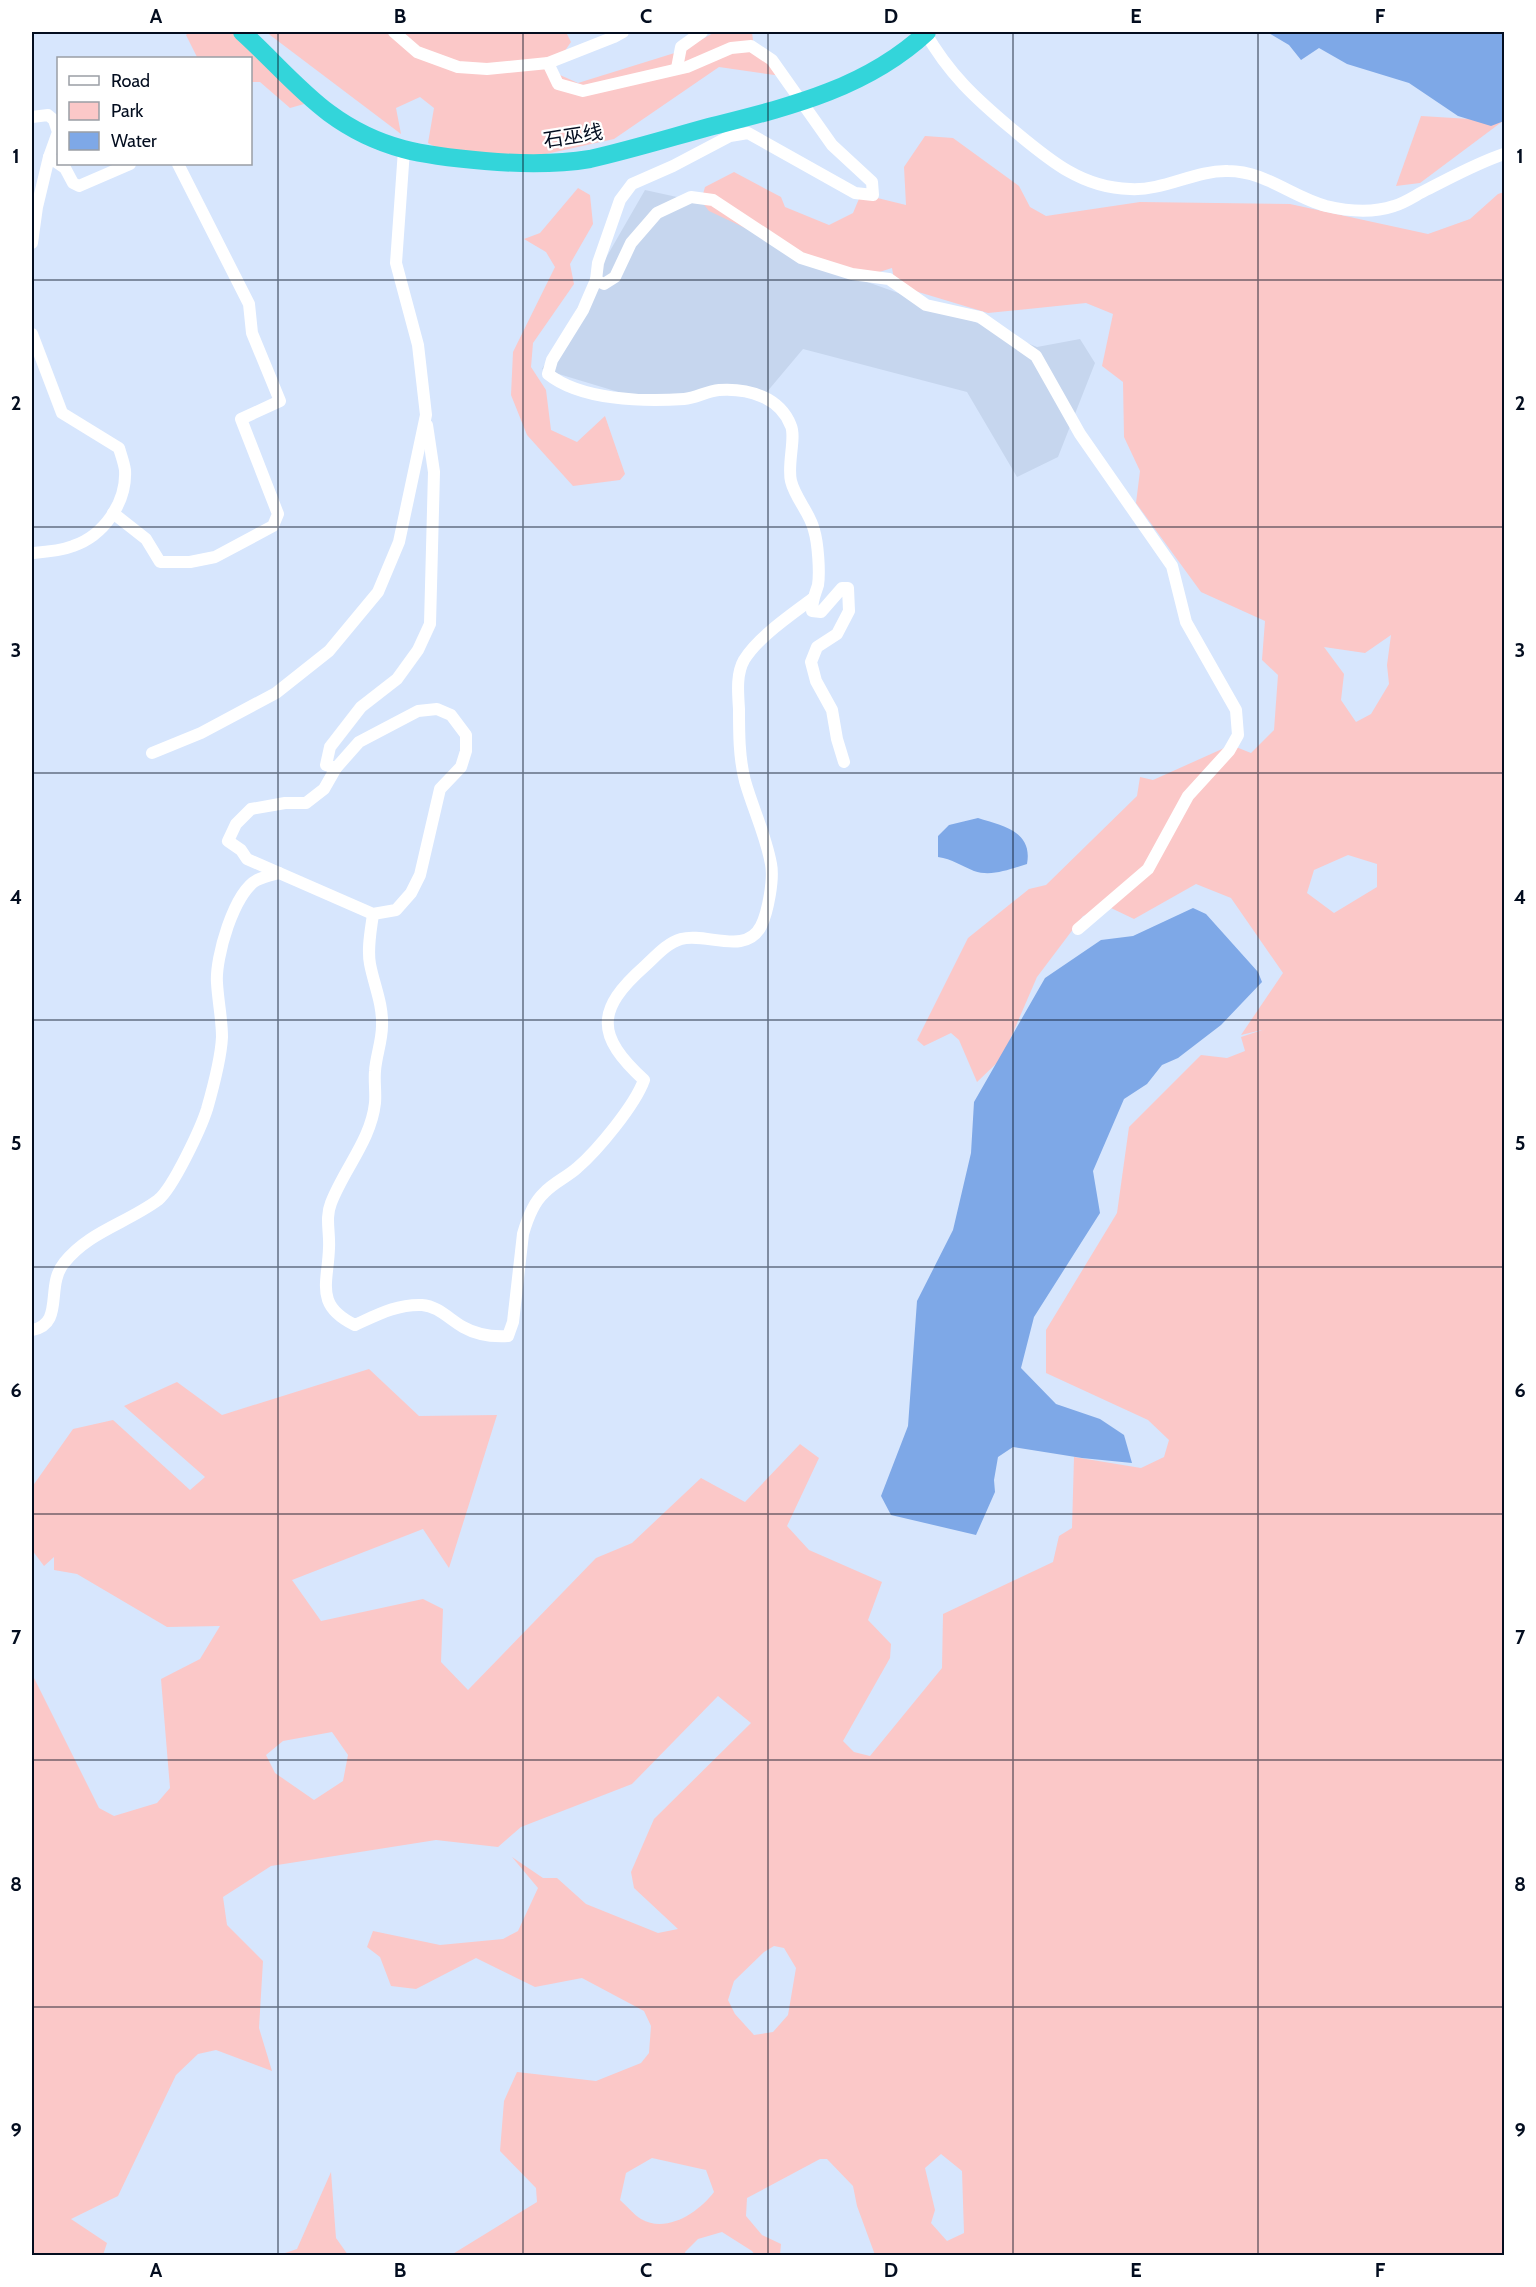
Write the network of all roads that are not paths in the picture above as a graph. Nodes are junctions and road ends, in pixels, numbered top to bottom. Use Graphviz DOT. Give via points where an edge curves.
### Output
graph roads {
  1 [pos="242,32"];
  2 [pos="394,32"];
  3 [pos="623,32"];
  4 [pos="702,32"];
  5 [pos="926,32"];
  6 [pos="548,63"];
  7 [pos="677,68"];
  8 [pos="802,103"];
  9 [pos="32,117"];
  10 [pos="404,150"];
  11 [pos="1504,154"];
  12 [pos="49,157"];
  13 [pos="57,162"];
  14 [pos="61,165"];
  15 [pos="128,165"];
  16 [pos="179,165"];
  17 [pos="32,243"];
  18 [pos="597,280"];
  19 [pos="32,334"];
  20 [pos="426,415"];
  21 [pos="113,513"];
  22 [pos="32,553"];
  23 [pos="812,599"];
  24 [pos="152,753"];
  25 [pos="844,762"];
  26 [pos="336,768"];
  27 [pos="279,873"];
  28 [pos="373,914"];
  29 [pos="1078,929"];
  30 [pos="32,1330"];
  1 -- 10 [label="highway, 石巫线" via="318,105 361,133"];
  2 -- 6 [label="street" via="417,52 458,67 487,69"];
  3 -- 6 [label="street"];
  4 -- 7 [label="street" via="681,47"];
  5 -- 8 [label="highway, 石巫线" via="873,71"];
  5 -- 11 [label="street" via="940,58 971,95 1048,159 1095,184 1143,189 1227,171 1264,178 1323,205 1370,210 1395,206 1479,162"];
  6 -- 7 [label="street" via="558,84 583,91"];
  7 -- 8 [label="street" via="731,48 751,46 772,60"];
  8 -- 10 [label="highway, 石巫线" via="574,162 518,164 432,157"];
  8 -- 18 [label="street" via="831,145 872,182 873,195 855,193 748,133 730,136 632,184 620,200 598,263"];
  9 -- 12 [label="street" via="44,114 56,124 57,136"];
  10 -- 20 [label="street" via="396,263 418,345"];
  12 -- 13 [label="street"];
  12 -- 17 [label="street"];
  14 -- 15 [label="street" via="79,186"];
  16 -- 21 [label="street" via="249,304 252,333 280,401 241,418 278,514 273,526 215,557 160,562 146,539"];
  18 -- 23 [label="street" via="548,374 560,384 617,399 685,399 718,390 746,390 777,404 792,428 791,483 814,530 819,572"];
  18 -- 29 [label="street" via="604,284 615,277 631,243 657,213 691,197 713,200 801,258 852,274 889,279 926,305 980,317 1036,356 1080,434 1172,566 1186,622 1236,710 1238,735 1229,751 1188,796 1148,869"];
  19 -- 21 [label="street" via="62,413 119,448 125,468 121,496"];
  20 -- 24 [label="street" via="399,542 378,592 329,651 276,693 201,733"];
  20 -- 26 [label="street" via="434,472 430,624 418,650 397,679 361,708 330,747 326,765"];
  21 -- 22 [label="street" via="82,543"];
  23 -- 25 [label="street" via="812,611 821,612 842,588 848,588 849,611 837,634 817,647 811,662 816,681 832,710"];
  23 -- 28 [label="street" via="756,645 744,661 738,682 745,779 772,866 770,897 761,926 752,938 738,942 694,937 667,946 632,977 612,1002 607,1032 622,1060 644,1080 639,1094 598,1146 578,1168 543,1194 527,1220 508,1336 492,1337 464,1328 423,1305 396,1307 355,1325 331,1307 326,1293 330,1203 360,1148 375,1103 382,1026 379,994 370,963"];
  26 -- 27 [label="street" via="324,789 306,803 251,809 236,824 228,841 247,859"];
  26 -- 28 [label="street" via="358,742 418,711 436,709 451,715 466,735 461,767 440,789 420,875 411,893 396,910"];
  27 -- 28 [label="street"];
  27 -- 30 [label="street" via="255,881 226,927 217,980 220,1045 207,1110 190,1149 160,1199 90,1238 65,1260 54,1283 52,1316 49,1322"];
}
